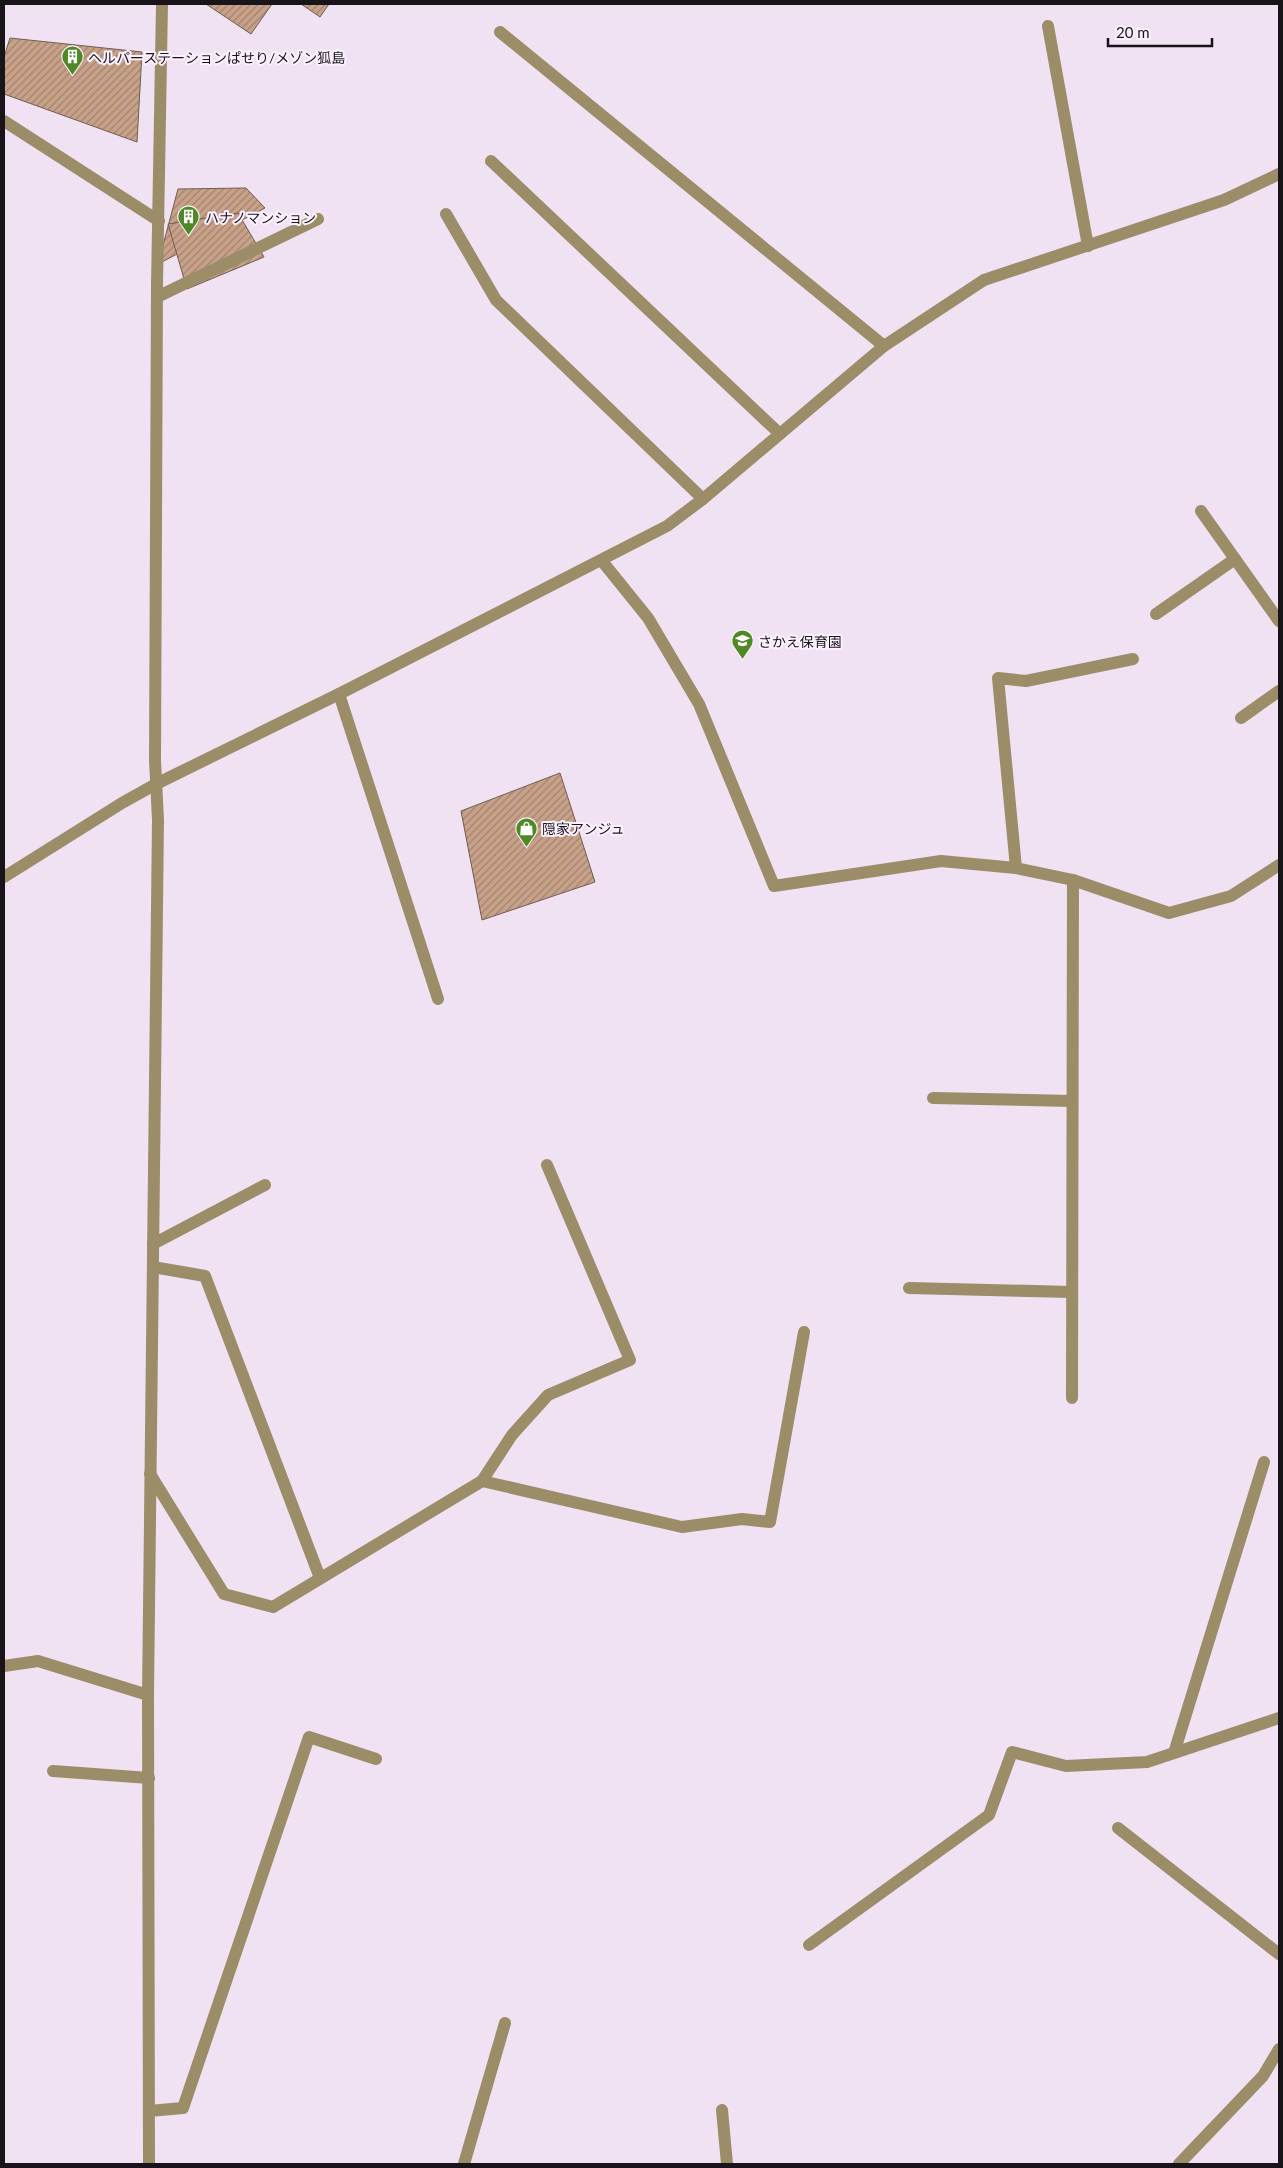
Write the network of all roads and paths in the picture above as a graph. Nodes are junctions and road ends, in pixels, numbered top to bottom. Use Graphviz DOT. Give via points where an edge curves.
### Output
graph roads {
  1 [pos="162,4"];
  2 [pos="1048,26"];
  3 [pos="500,32"];
  4 [pos="4,121"];
  5 [pos="491,161"];
  6 [pos="1279,174"];
  7 [pos="446,214"];
  8 [pos="318,219"];
  9 [pos="159,221"];
  10 [pos="1088,246"];
  11 [pos="157,297"];
  12 [pos="884,346"];
  13 [pos="780,434"];
  14 [pos="703,498"];
  15 [pos="1200,511"];
  16 [pos="1235,558"];
  17 [pos="602,561"];
  18 [pos="1156,614"];
  19 [pos="1279,621"];
  20 [pos="1133,659"];
  21 [pos="1279,691"];
  22 [pos="339,694"];
  23 [pos="1242,718"];
  24 [pos="156,784"];
  25 [pos="1279,865"];
  26 [pos="1016,868"];
  27 [pos="4,877"];
  28 [pos="1073,880"];
  29 [pos="438,999"];
  30 [pos="934,1098"];
  31 [pos="1072,1101"];
  32 [pos="547,1165"];
  33 [pos="265,1185"];
  34 [pos="153,1244"];
  35 [pos="153,1267"];
  36 [pos="909,1288"];
  37 [pos="1072,1292"];
  38 [pos="804,1332"];
  39 [pos="1072,1398"];
  40 [pos="1264,1462"];
  41 [pos="150,1474"];
  42 [pos="482,1481"];
  43 [pos="320,1578"];
  44 [pos="4,1666"];
  45 [pos="148,1695"];
  46 [pos="1279,1718"];
  47 [pos="1174,1753"];
  48 [pos="376,1759"];
  49 [pos="53,1771"];
  50 [pos="149,1778"];
  51 [pos="1118,1828"];
  52 [pos="809,1945"];
  53 [pos="1279,1954"];
  54 [pos="505,2023"];
  55 [pos="1279,2049"];
  56 [pos="722,2110"];
  57 [pos="149,2112"];
  58 [pos="149,2164"];
  59 [pos="464,2164"];
  60 [pos="727,2164"];
  61 [pos="1179,2164"];
  1 -- 9 [label="street"];
  2 -- 10 [label="street"];
  3 -- 12 [label="street"];
  4 -- 9 [label="street"];
  5 -- 13 [label="street"];
  6 -- 10 [label="street" via="1224,200"];
  7 -- 14 [label="street" via="496,300"];
  8 -- 11 [label="street"];
  9 -- 11 [label="street"];
  10 -- 12 [label="street" via="984,280"];
  11 -- 24 [label="street"];
  12 -- 13 [label="street"];
  13 -- 14 [label="street"];
  14 -- 17 [label="street" via="667,526"];
  15 -- 16 [label="street"];
  16 -- 18 [label="street"];
  16 -- 19 [label="street"];
  17 -- 22 [label="street"];
  17 -- 26 [label="street" via="648,618 699,704 774,886 941,861"];
  20 -- 26 [label="street" via="1026,682 998,678"];
  21 -- 23 [label="street"];
  22 -- 24 [label="street"];
  22 -- 29 [label="street"];
  24 -- 27 [label="street"];
  24 -- 34 [label="street"];
  25 -- 28 [label="street" via="1231,896 1170,913"];
  26 -- 28 [label="street"];
  28 -- 31 [label="street"];
  30 -- 31 [label="street"];
  31 -- 37 [label="street"];
  32 -- 42 [label="street" via="630,1360 548,1395 512,1435"];
  33 -- 34 [label="street"];
  34 -- 35 [label="street"];
  35 -- 41 [label="street"];
  35 -- 43 [label="street" via="205,1276"];
  36 -- 37 [label="street"];
  37 -- 39 [label="street"];
  38 -- 42 [label="street" via="770,1522 742,1519 682,1527"];
  40 -- 47 [label="street"];
  41 -- 43 [label="street" via="224,1594 273,1607"];
  41 -- 45 [label="street"];
  42 -- 43 [label="street"];
  44 -- 45 [label="street" via="38,1661"];
  45 -- 50 [label="street"];
  46 -- 47 [label="street"];
  47 -- 52 [label="street" via="1146,1762 1066,1766 1012,1752 989,1815"];
  48 -- 57 [label="street" via="310,1736 183,2108"];
  49 -- 50 [label="street"];
  50 -- 57 [label="street"];
  51 -- 53 [label="street"];
  54 -- 59 [label="street"];
  55 -- 61 [label="street" via="1263,2076"];
  56 -- 60 [label="street"];
  57 -- 58 [label="street"];
}
